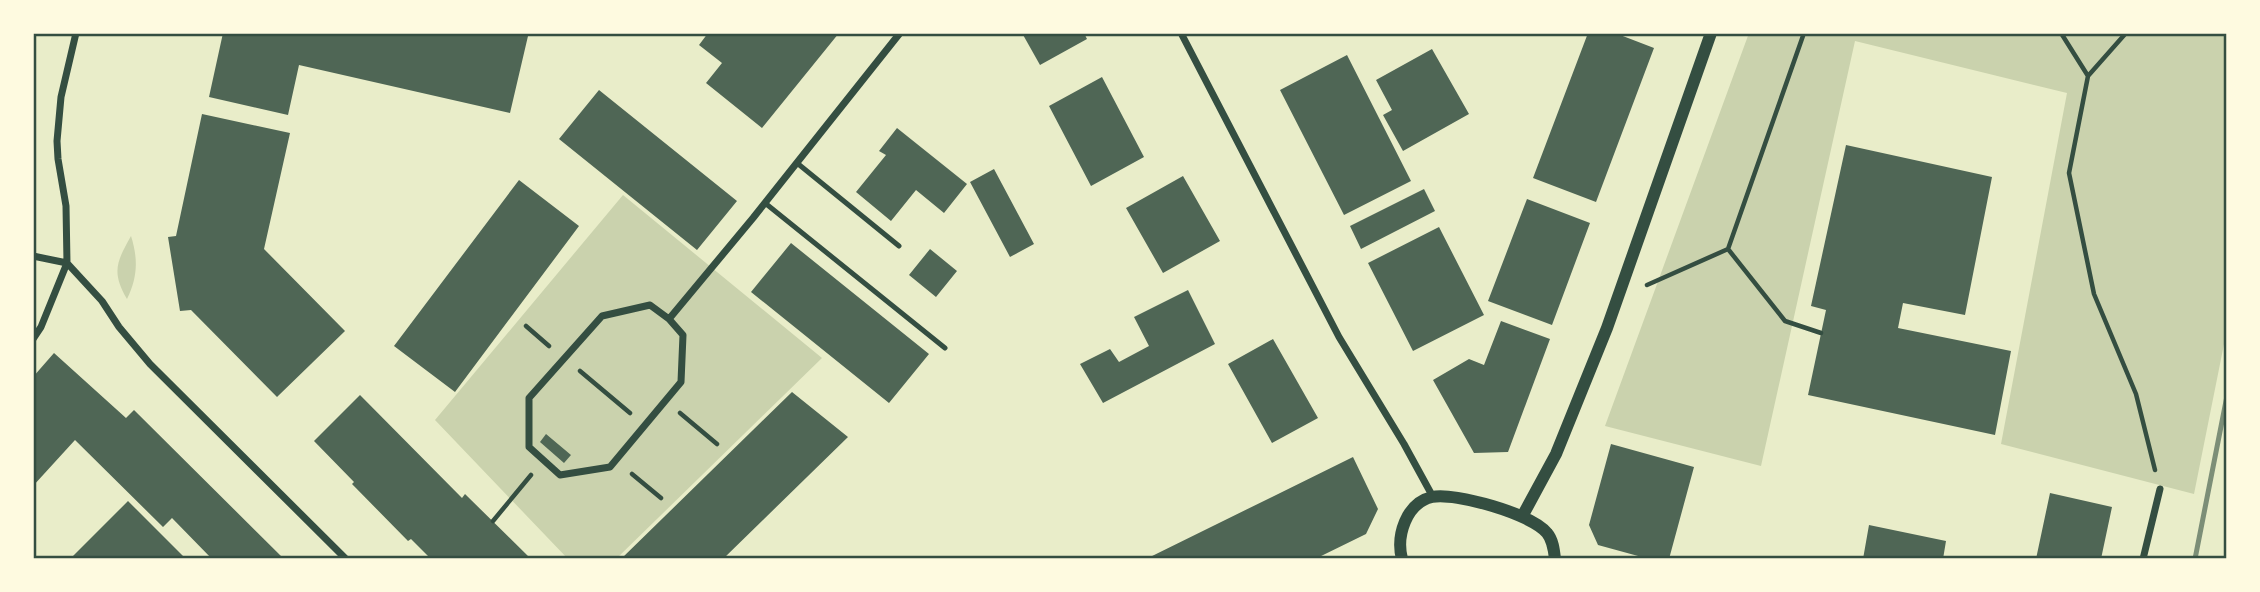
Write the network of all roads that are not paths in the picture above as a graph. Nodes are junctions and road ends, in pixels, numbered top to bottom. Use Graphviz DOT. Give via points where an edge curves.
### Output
graph roads {
  1 [pos="76,33"];
  2 [pos="900,33"];
  3 [pos="1181,33"];
  4 [pos="1711,33"];
  5 [pos="797,163"];
  6 [pos="765,203"];
  7 [pos="899,246"];
  8 [pos="33,256"];
  9 [pos="67,263"];
  10 [pos="669,319"];
  11 [pos="33,340"];
  12 [pos="945,348"];
  13 [pos="2160,489"];
  14 [pos="1433,497"];
  15 [pos="1523,516"];
  16 [pos="346,559"];
  17 [pos="1402,559"];
  18 [pos="1555,559"];
  19 [pos="2143,559"];
  1 -- 9 [label="street" via="61,97 57,141 66,206"];
  2 -- 5 [label="street"];
  3 -- 14 [label="street" via="1339,337"];
  4 -- 15 [label="street" via="1607,328 1556,454"];
  5 -- 6 [label="street"];
  5 -- 7 [label="lane"];
  6 -- 10 [label="street"];
  6 -- 12 [label="lane"];
  8 -- 9 [label="street"];
  9 -- 11 [label="street"];
  9 -- 16 [label="street" via="150,364"];
  10 -- 10 [label="street" via="683,335 681,382 610,467 560,475 529,447 529,398 602,316 650,305"];
  13 -- 19 [label="street"];
  14 -- 15 [label="street" via="1471,501"];
  14 -- 17 [label="street" via="1422,501 1404,524"];
  15 -- 18 [label="street" via="1549,535"];
}
